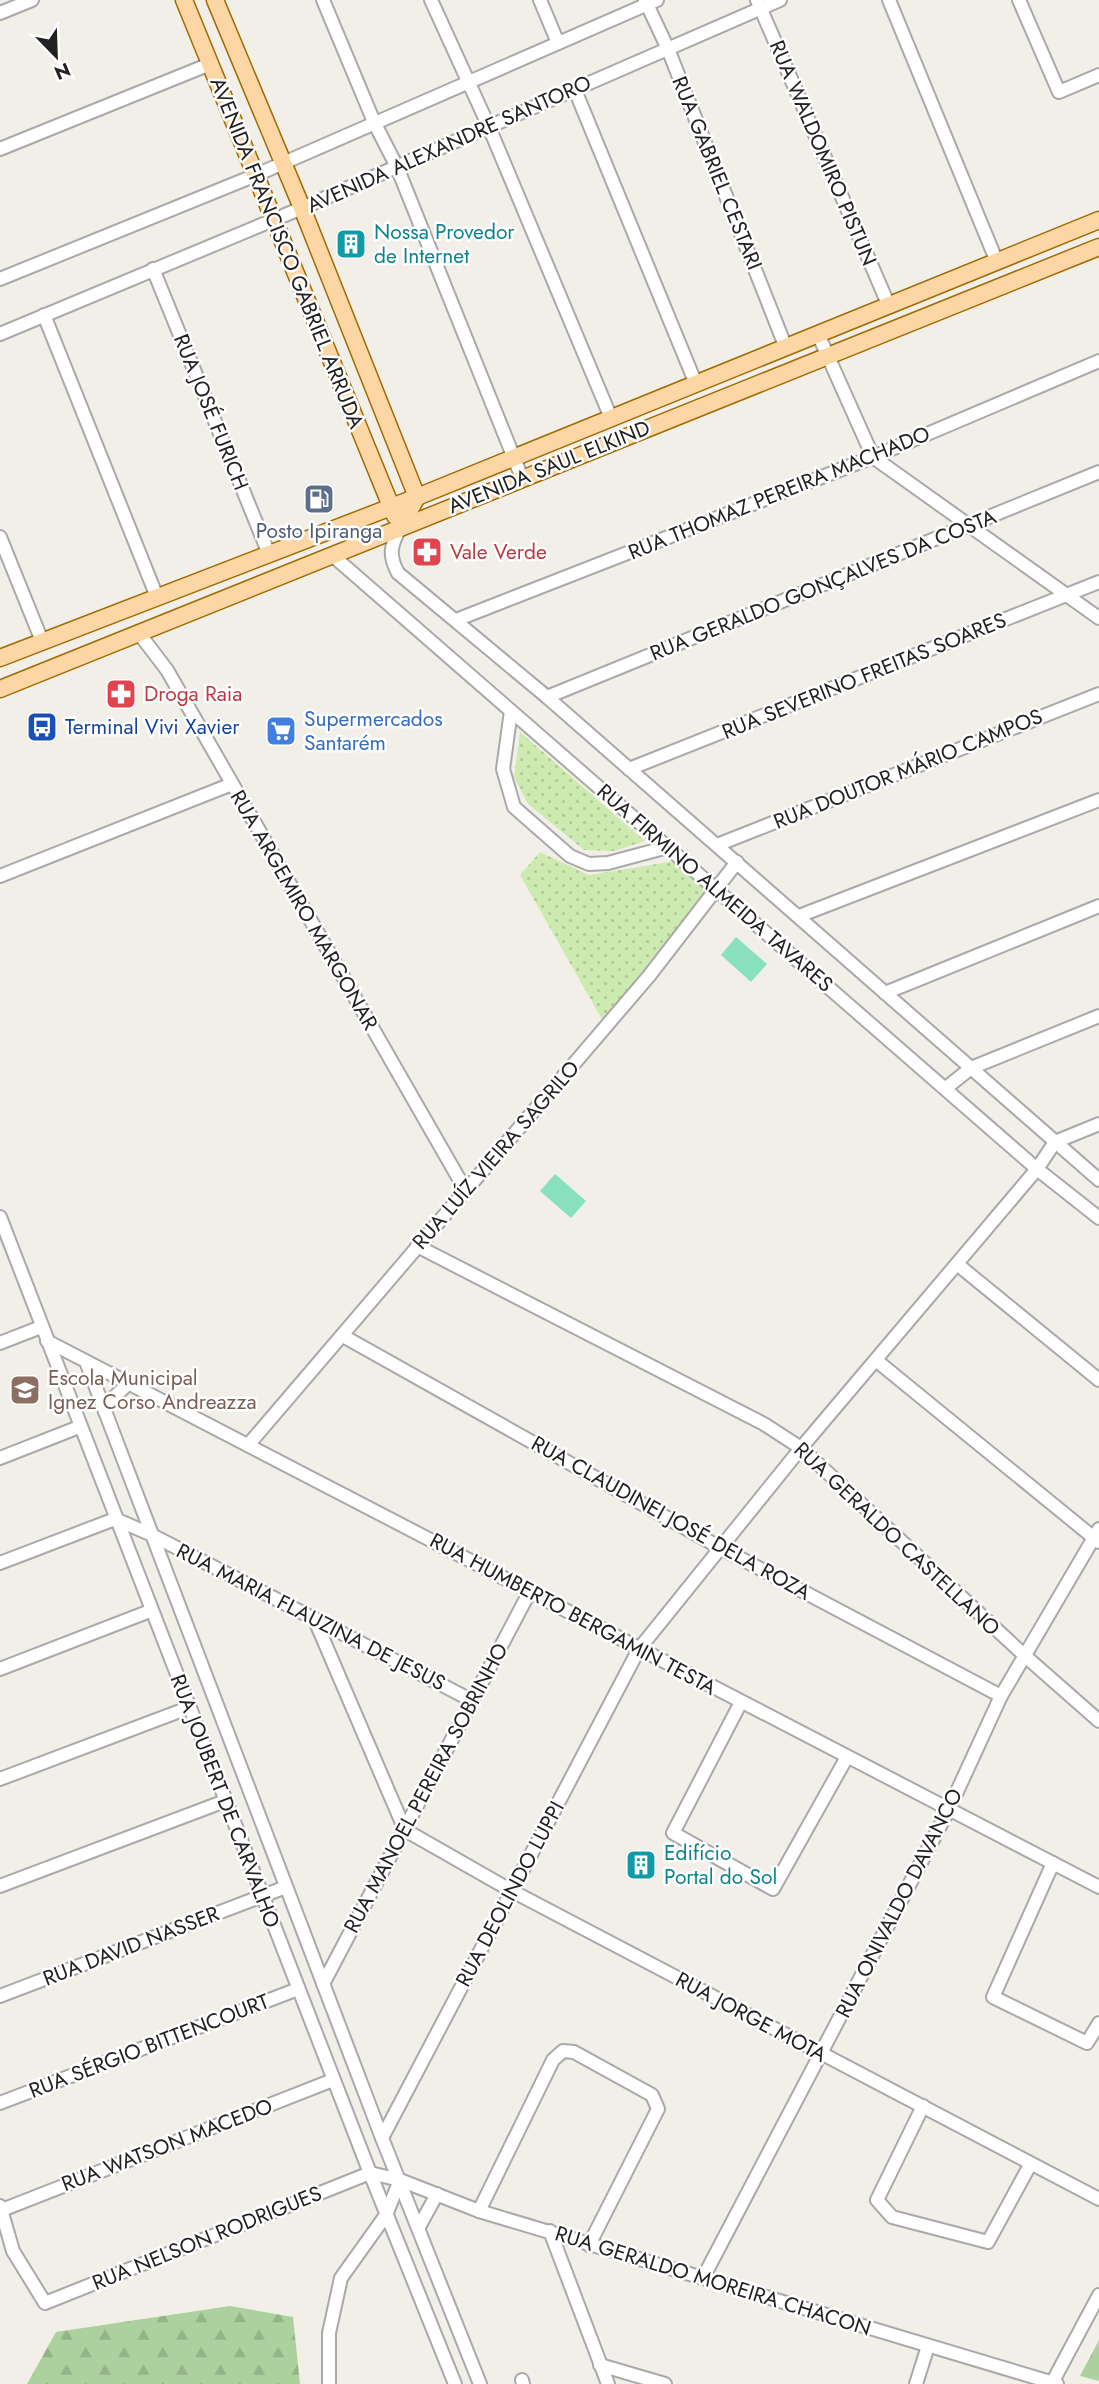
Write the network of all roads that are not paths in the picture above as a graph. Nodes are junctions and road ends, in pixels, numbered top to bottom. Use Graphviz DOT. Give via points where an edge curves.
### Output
graph roads {
  1 [pos="32,0"];
  2 [pos="184,0"];
  3 [pos="215,0"];
  4 [pos="323,0"];
  5 [pos="431,0"];
  6 [pos="540,0"];
  7 [pos="780,0"];
  8 [pos="889,0"];
  9 [pos="1019,0"];
  10 [pos="649,1"];
  11 [pos="759,4"];
  12 [pos="0,13"];
  13 [pos="558,43"];
  14 [pos="668,49"];
  15 [pos="211,64"];
  16 [pos="1099,75"];
  17 [pos="466,82"];
  18 [pos="575,90"];
  19 [pos="374,122"];
  20 [pos="489,127"];
  21 [pos="0,149"];
  22 [pos="283,162"];
  23 [pos="397,167"];
  24 [pos="256,176"];
  25 [pos="303,208"];
  26 [pos="274,219"];
  27 [pos="1099,220"];
  28 [pos="1036,246"];
  29 [pos="1099,247"];
  30 [pos="997,262"];
  31 [pos="153,270"];
  32 [pos="1044,270"];
  33 [pos="0,279"];
  34 [pos="889,306"];
  35 [pos="44,315"];
  36 [pos="0,334"];
  37 [pos="818,334"];
  38 [pos="786,348"];
  39 [pos="830,355"];
  40 [pos="1099,361"];
  41 [pos="696,384"];
  42 [pos="611,418"];
  43 [pos="873,457"];
  44 [pos="514,458"];
  45 [pos="1099,472"];
  46 [pos="522,478"];
  47 [pos="417,497"];
  48 [pos="390,507"];
  49 [pos="966,526"];
  50 [pos="400,528"];
  51 [pos="0,537"];
  52 [pos="269,554"];
  53 [pos="332,555"];
  54 [pos="1099,582"];
  55 [pos="1066,596"];
  56 [pos="157,597"];
  57 [pos="1099,618"];
  58 [pos="456,620"];
  59 [pos="138,632"];
  60 [pos="42,641"];
  61 [pos="0,658"];
  62 [pos="53,667"];
  63 [pos="0,689"];
  64 [pos="1099,694"];
  65 [pos="547,697"];
  66 [pos="511,711"];
  67 [pos="629,769"];
  68 [pos="232,784"];
  69 [pos="1099,800"];
  70 [pos="717,845"];
  71 [pos="667,847"];
  72 [pos="737,862"];
  73 [pos="0,876"];
  74 [pos="715,889"];
  75 [pos="1099,906"];
  76 [pos="799,916"];
  77 [pos="886,993"];
  78 [pos="1099,1016"];
  79 [pos="971,1068"];
  80 [pos="946,1088"];
  81 [pos="1099,1124"];
  82 [pos="1055,1142"];
  83 [pos="1037,1169"];
  84 [pos="1099,1180"];
  85 [pos="466,1191"];
  86 [pos="0,1217"];
  87 [pos="1099,1219"];
  88 [pos="3,1235"];
  89 [pos="417,1246"];
  90 [pos="957,1264"];
  91 [pos="41,1327"];
  92 [pos="343,1336"];
  93 [pos="47,1341"];
  94 [pos="0,1343"];
  95 [pos="877,1361"];
  96 [pos="87,1363"];
  97 [pos="1099,1380"];
  98 [pos="128,1384"];
  99 [pos="105,1412"];
  100 [pos="79,1427"];
  101 [pos="249,1444"];
  102 [pos="801,1448"];
  103 [pos="0,1458"];
  104 [pos="115,1519"];
  105 [pos="150,1534"];
  106 [pos="1097,1536"];
  107 [pos="719,1547"];
  108 [pos="0,1563"];
  109 [pos="529,1593"];
  110 [pos="150,1611"];
  111 [pos="314,1618"];
  112 [pos="639,1649"];
  113 [pos="1024,1656"];
  114 [pos="0,1669"];
  115 [pos="1001,1696"];
  116 [pos="471,1700"];
  117 [pos="741,1702"];
  118 [pos="188,1708"];
  119 [pos="1099,1721"];
  120 [pos="847,1757"];
  121 [pos="0,1779"];
  122 [pos="225,1801"];
  123 [pos="949,1810"];
  124 [pos="405,1830"];
  125 [pos="1053,1863"];
  126 [pos="0,1886"];
  127 [pos="286,1887"];
  128 [pos="1099,1887"];
  129 [pos="512,1891"];
  130 [pos="262,1896"];
  131 [pos="323,1984"];
  132 [pos="298,1989"];
  133 [pos="0,1996"];
  134 [pos="1099,2023"];
  135 [pos="821,2054"];
  136 [pos="333,2080"];
  137 [pos="0,2103"];
  138 [pos="923,2106"];
  139 [pos="382,2138"];
  140 [pos="1030,2165"];
  141 [pos="370,2173"];
  142 [pos="400,2180"];
  143 [pos="437,2194"];
  144 [pos="1099,2200"];
  145 [pos="1,2208"];
  146 [pos="480,2211"];
  147 [pos="386,2215"];
  148 [pos="419,2227"];
  149 [pos="550,2231"];
  150 [pos="589,2245"];
  151 [pos="7,2251"];
  152 [pos="703,2278"];
  153 [pos="1099,2295"];
  154 [pos="928,2346"];
  155 [pos="600,2365"];
  156 [pos="1055,2383"];
  157 [pos="329,2384"];
  158 [pos="455,2384"];
  159 [pos="480,2384"];
  160 [pos="608,2384"];
  161 [pos="665,2384"];
  162 [pos="916,2384"];
  1 -- 12 [label="street"];
  2 -- 15 [label="main road, AVENIDA FRANCISCO GABRIEL ARRUDA"];
  3 -- 22 [label="main road, AVENIDA FRANCISCO GABRIEL ARRUDA"];
  4 -- 19 [label="street"];
  5 -- 17 [label="street"];
  6 -- 13 [label="street"];
  7 -- 11 [label="street, AVENIDA ALEXANDRE SANTORO"];
  8 -- 30 [label="street"];
  9 -- 16 [label="street" via="1059,92"];
  10 -- 13 [label="street"];
  10 -- 14 [label="street, RUA GABRIEL CESTARI"];
  11 -- 14 [label="street, AVENIDA ALEXANDRE SANTORO"];
  11 -- 34 [label="street, RUA WALDOMIRO PISTUN"];
  13 -- 17 [label="street"];
  14 -- 18 [label="street, AVENIDA ALEXANDRE SANTORO"];
  14 -- 38 [label="street, RUA GABRIEL CESTARI"];
  15 -- 21 [label="street"];
  15 -- 24 [label="main road, AVENIDA FRANCISCO GABRIEL ARRUDA"];
  17 -- 19 [label="street"];
  17 -- 20 [label="street"];
  18 -- 20 [label="street, AVENIDA ALEXANDRE SANTORO"];
  18 -- 41 [label="street"];
  19 -- 22 [label="street"];
  19 -- 23 [label="street"];
  20 -- 23 [label="street, AVENIDA ALEXANDRE SANTORO"];
  20 -- 42 [label="street"];
  22 -- 24 [label="street"];
  22 -- 25 [label="main road, AVENIDA FRANCISCO GABRIEL ARRUDA"];
  23 -- 25 [label="street, AVENIDA ALEXANDRE SANTORO"];
  23 -- 44 [label="street"];
  24 -- 26 [label="main road, AVENIDA FRANCISCO GABRIEL ARRUDA"];
  24 -- 33 [label="street"];
  25 -- 26 [label="street, AVENIDA ALEXANDRE SANTORO"];
  25 -- 47 [label="main road, AVENIDA FRANCISCO GABRIEL ARRUDA"];
  26 -- 31 [label="street, AVENIDA ALEXANDRE SANTORO"];
  26 -- 48 [label="main road, AVENIDA FRANCISCO GABRIEL ARRUDA"];
  27 -- 28 [label="main road, AVENIDA SAUL ELKIND"];
  28 -- 30 [label="main road, AVENIDA SAUL ELKIND"];
  28 -- 32 [label="main road"];
  29 -- 32 [label="main road, AVENIDA SAUL ELKIND"];
  30 -- 34 [label="main road, AVENIDA SAUL ELKIND"];
  31 -- 35 [label="street, AVENIDA ALEXANDRE SANTORO"];
  31 -- 52 [label="street, RUA JOSÉ FURICH"];
  32 -- 39 [label="main road, AVENIDA SAUL ELKIND"];
  34 -- 37 [label="main road, AVENIDA SAUL ELKIND"];
  35 -- 36 [label="street, AVENIDA ALEXANDRE SANTORO"];
  35 -- 56 [label="street"];
  37 -- 38 [label="main road, AVENIDA SAUL ELKIND"];
  37 -- 39 [label="street"];
  38 -- 41 [label="main road, AVENIDA SAUL ELKIND"];
  39 -- 43 [label="street"];
  39 -- 46 [label="main road, AVENIDA SAUL ELKIND"];
  40 -- 43 [label="street, RUA THOMAZ PEREIRA MACHADO"];
  41 -- 42 [label="main road, AVENIDA SAUL ELKIND"];
  42 -- 44 [label="main road, AVENIDA SAUL ELKIND"];
  43 -- 49 [label="street"];
  43 -- 58 [label="street, RUA THOMAZ PEREIRA MACHADO"];
  44 -- 46 [label="street"];
  44 -- 47 [label="main road, AVENIDA SAUL ELKIND"];
  45 -- 49 [label="street, RUA GERALDO GONÇALVES DA COSTA"];
  46 -- 50 [label="main road, AVENIDA SAUL ELKIND"];
  47 -- 48 [label="main road, AVENIDA SAUL ELKIND"];
  47 -- 50 [label="main road"];
  48 -- 50 [label="main road, AVENIDA FRANCISCO GABRIEL ARRUDA"];
  48 -- 52 [label="main road, AVENIDA SAUL ELKIND"];
  49 -- 55 [label="street"];
  49 -- 65 [label="street, RUA GERALDO GONÇALVES DA COSTA"];
  50 -- 53 [label="main road, AVENIDA SAUL ELKIND"];
  50 -- 58 [label="street, RUA FIRMINO ALMEIDA TAVARES" via="391,546 398,573"];
  51 -- 60 [label="street"];
  52 -- 56 [label="main road, AVENIDA SAUL ELKIND"];
  53 -- 59 [label="main road, AVENIDA SAUL ELKIND"];
  53 -- 66 [label="street, RUA FIRMINO ALMEIDA TAVARES"];
  54 -- 55 [label="street, RUA SEVERINO FREITAS SOARES"];
  55 -- 57 [label="street"];
  55 -- 67 [label="street, RUA SEVERINO FREITAS SOARES"];
  56 -- 59 [label="main road" via="126,618 124,625"];
  56 -- 60 [label="main road, AVENIDA SAUL ELKIND"];
  58 -- 65 [label="street, RUA FIRMINO ALMEIDA TAVARES"];
  59 -- 62 [label="main road, AVENIDA SAUL ELKIND"];
  59 -- 68 [label="street, RUA ARGEMIRO MARGONAR" via="167,670"];
  60 -- 61 [label="main road, AVENIDA SAUL ELKIND"];
  60 -- 62 [label="main road"];
  62 -- 63 [label="main road, AVENIDA SAUL ELKIND"];
  64 -- 70 [label="street, RUA DOUTOR MÁRIO CAMPOS"];
  65 -- 67 [label="street, RUA FIRMINO ALMEIDA TAVARES"];
  66 -- 71 [label="street, RUA FIRMINO ALMEIDA TAVARES"];
  66 -- 71 [label="street" via="503,769 514,807 570,856 589,864 608,863"];
  67 -- 70 [label="street, RUA FIRMINO ALMEIDA TAVARES"];
  68 -- 73 [label="street"];
  68 -- 85 [label="street, RUA ARGEMIRO MARGONAR"];
  69 -- 76 [label="street"];
  70 -- 72 [label="street, RUA FIRMINO ALMEIDA TAVARES"];
  71 -- 74 [label="street, RUA FIRMINO ALMEIDA TAVARES"];
  72 -- 74 [label="street, RUA LUÍZ VIEIRA SAGRILO"];
  72 -- 76 [label="street, RUA FIRMINO ALMEIDA TAVARES"];
  74 -- 80 [label="street, RUA FIRMINO ALMEIDA TAVARES"];
  74 -- 85 [label="street, RUA LUÍZ VIEIRA SAGRILO" via="649,976"];
  75 -- 77 [label="street"];
  76 -- 77 [label="street, RUA FIRMINO ALMEIDA TAVARES"];
  77 -- 79 [label="street, RUA FIRMINO ALMEIDA TAVARES"];
  78 -- 79 [label="street"];
  79 -- 80 [label="street"];
  79 -- 82 [label="street, RUA FIRMINO ALMEIDA TAVARES"];
  80 -- 83 [label="street, RUA FIRMINO ALMEIDA TAVARES"];
  81 -- 82 [label="street"];
  82 -- 83 [label="street, RUA DEOLINDO LUPPI"];
  82 -- 84 [label="street, RUA FIRMINO ALMEIDA TAVARES"];
  83 -- 87 [label="street, RUA FIRMINO ALMEIDA TAVARES"];
  83 -- 90 [label="street, RUA DEOLINDO LUPPI"];
  85 -- 89 [label="street, RUA LUÍZ VIEIRA SAGRILO"];
  86 -- 88 [label="street, RUA JOUBERT DE CARVALHO"];
  88 -- 91 [label="street, RUA JOUBERT DE CARVALHO"];
  89 -- 92 [label="street, RUA LUÍZ VIEIRA SAGRILO"];
  89 -- 102 [label="street, RUA GERALDO CASTELLANO" via="764,1424"];
  90 -- 95 [label="street, RUA DEOLINDO LUPPI"];
  90 -- 97 [label="street"];
  91 -- 93 [label="street, RUA JOUBERT DE CARVALHO"];
  91 -- 94 [label="street"];
  92 -- 101 [label="street, RUA LUÍZ VIEIRA SAGRILO"];
  92 -- 107 [label="street, RUA CLAUDINEI JOSÉ DELA ROZA"];
  93 -- 96 [label="street, RUA HUMBERTO BERGAMIN TESTA"];
  93 -- 100 [label="street, RUA JOUBERT DE CARVALHO"];
  95 -- 102 [label="street, RUA DEOLINDO LUPPI"];
  95 -- 106 [label="street"];
  96 -- 98 [label="street, RUA HUMBERTO BERGAMIN TESTA"];
  96 -- 99 [label="street, RUA JOUBERT DE CARVALHO"];
  98 -- 99 [label="street"];
  98 -- 101 [label="street, RUA HUMBERTO BERGAMIN TESTA"];
  99 -- 105 [label="street, RUA JOUBERT DE CARVALHO"];
  100 -- 103 [label="street"];
  100 -- 104 [label="street, RUA JOUBERT DE CARVALHO"];
  101 -- 109 [label="street, RUA HUMBERTO BERGAMIN TESTA"];
  102 -- 107 [label="street, RUA DEOLINDO LUPPI"];
  102 -- 113 [label="street, RUA GERALDO CASTELLANO"];
  104 -- 105 [label="street, RUA MARIA FLAUZINA DE JESUS"];
  104 -- 108 [label="street"];
  104 -- 110 [label="street, RUA JOUBERT DE CARVALHO"];
  105 -- 111 [label="street, RUA MARIA FLAUZINA DE JESUS"];
  105 -- 127 [label="street, RUA JOUBERT DE CARVALHO"];
  106 -- 113 [label="street, RUA ONIVALDO DAVANCO"];
  107 -- 112 [label="street, RUA DEOLINDO LUPPI"];
  107 -- 115 [label="street, RUA CLAUDINEI JOSÉ DELA ROZA"];
  109 -- 112 [label="street, RUA HUMBERTO BERGAMIN TESTA"];
  109 -- 116 [label="street, RUA MANOEL PEREIRA SOBRINHO"];
  110 -- 114 [label="street"];
  110 -- 118 [label="street, RUA JOUBERT DE CARVALHO"];
  111 -- 116 [label="street, RUA MARIA FLAUZINA DE JESUS"];
  111 -- 124 [label="street"];
  112 -- 117 [label="street, RUA HUMBERTO BERGAMIN TESTA"];
  112 -- 129 [label="street, RUA DEOLINDO LUPPI"];
  113 -- 115 [label="street, RUA ONIVALDO DAVANCO"];
  113 -- 119 [label="street, RUA GERALDO CASTELLANO"];
  115 -- 123 [label="street, RUA ONIVALDO DAVANCO"];
  116 -- 124 [label="street, RUA MANOEL PEREIRA SOBRINHO"];
  117 -- 120 [label="street, RUA HUMBERTO BERGAMIN TESTA"];
  117 -- 120 [label="street" via="673,1833 773,1889"];
  118 -- 121 [label="street"];
  118 -- 122 [label="street, RUA JOUBERT DE CARVALHO"];
  120 -- 123 [label="street, RUA HUMBERTO BERGAMIN TESTA"];
  122 -- 126 [label="street"];
  122 -- 130 [label="street, RUA JOUBERT DE CARVALHO"];
  123 -- 125 [label="street, RUA HUMBERTO BERGAMIN TESTA"];
  123 -- 135 [label="street, RUA ONIVALDO DAVANCO"];
  124 -- 129 [label="street, RUA JORGE MOTA"];
  124 -- 131 [label="street, RUA MANOEL PEREIRA SOBRINHO"];
  125 -- 128 [label="street, RUA HUMBERTO BERGAMIN TESTA"];
  125 -- 134 [label="street" via="993,1997 1087,2043"];
  127 -- 130 [label="street, RUA DAVID NASSER"];
  127 -- 131 [label="street, RUA JOUBERT DE CARVALHO"];
  129 -- 135 [label="street, RUA JORGE MOTA"];
  129 -- 139 [label="street, RUA DEOLINDO LUPPI"];
  130 -- 132 [label="street, RUA JOUBERT DE CARVALHO"];
  130 -- 133 [label="street, RUA DAVID NASSER"];
  131 -- 139 [label="street, RUA JOUBERT DE CARVALHO"];
  132 -- 136 [label="street, RUA JOUBERT DE CARVALHO"];
  132 -- 137 [label="street, RUA SÉRGIO BITTENCOURT"];
  135 -- 138 [label="street, RUA JORGE MOTA"];
  135 -- 152 [label="street, RUA ONIVALDO DAVANCO"];
  136 -- 141 [label="street, RUA JOUBERT DE CARVALHO"];
  136 -- 145 [label="street, RUA WATSON MACEDO"];
  138 -- 140 [label="street, RUA JORGE MOTA"];
  138 -- 140 [label="street" via="877,2200 892,2217 988,2242"];
  139 -- 142 [label="street, RUA JOUBERT DE CARVALHO"];
  140 -- 144 [label="street, RUA JORGE MOTA"];
  141 -- 142 [label="street, RUA GERALDO MOREIRA CHACON"];
  141 -- 147 [label="street, RUA JOUBERT DE CARVALHO"];
  141 -- 151 [label="street, RUA NELSON RODRIGUES" via="45,2303"];
  142 -- 143 [label="street, RUA GERALDO MOREIRA CHACON"];
  142 -- 147 [label="street"];
  142 -- 148 [label="street, RUA JOUBERT DE CARVALHO"];
  143 -- 146 [label="street, RUA GERALDO MOREIRA CHACON"];
  143 -- 148 [label="street"];
  145 -- 151 [label="street"];
  146 -- 149 [label="street, RUA GERALDO MOREIRA CHACON"];
  146 -- 150 [label="street" via="553,2060 563,2052 574,2052 652,2095 657,2104 657,2113"];
  147 -- 157 [label="street" via="341,2278 328,2333"];
  147 -- 158 [label="street, RUA JOUBERT DE CARVALHO"];
  148 -- 159 [label="street, RUA JOUBERT DE CARVALHO"];
  149 -- 150 [label="street, RUA GERALDO MOREIRA CHACON"];
  149 -- 155 [label="street"];
  150 -- 152 [label="street, RUA GERALDO MOREIRA CHACON"];
  152 -- 154 [label="street, RUA GERALDO MOREIRA CHACON"];
  153 -- 156 [label="street"];
  154 -- 156 [label="street, RUA GERALDO MOREIRA CHACON"];
  154 -- 162 [label="street"];
  155 -- 160 [label="street"];
  155 -- 161 [label="street"];
}
